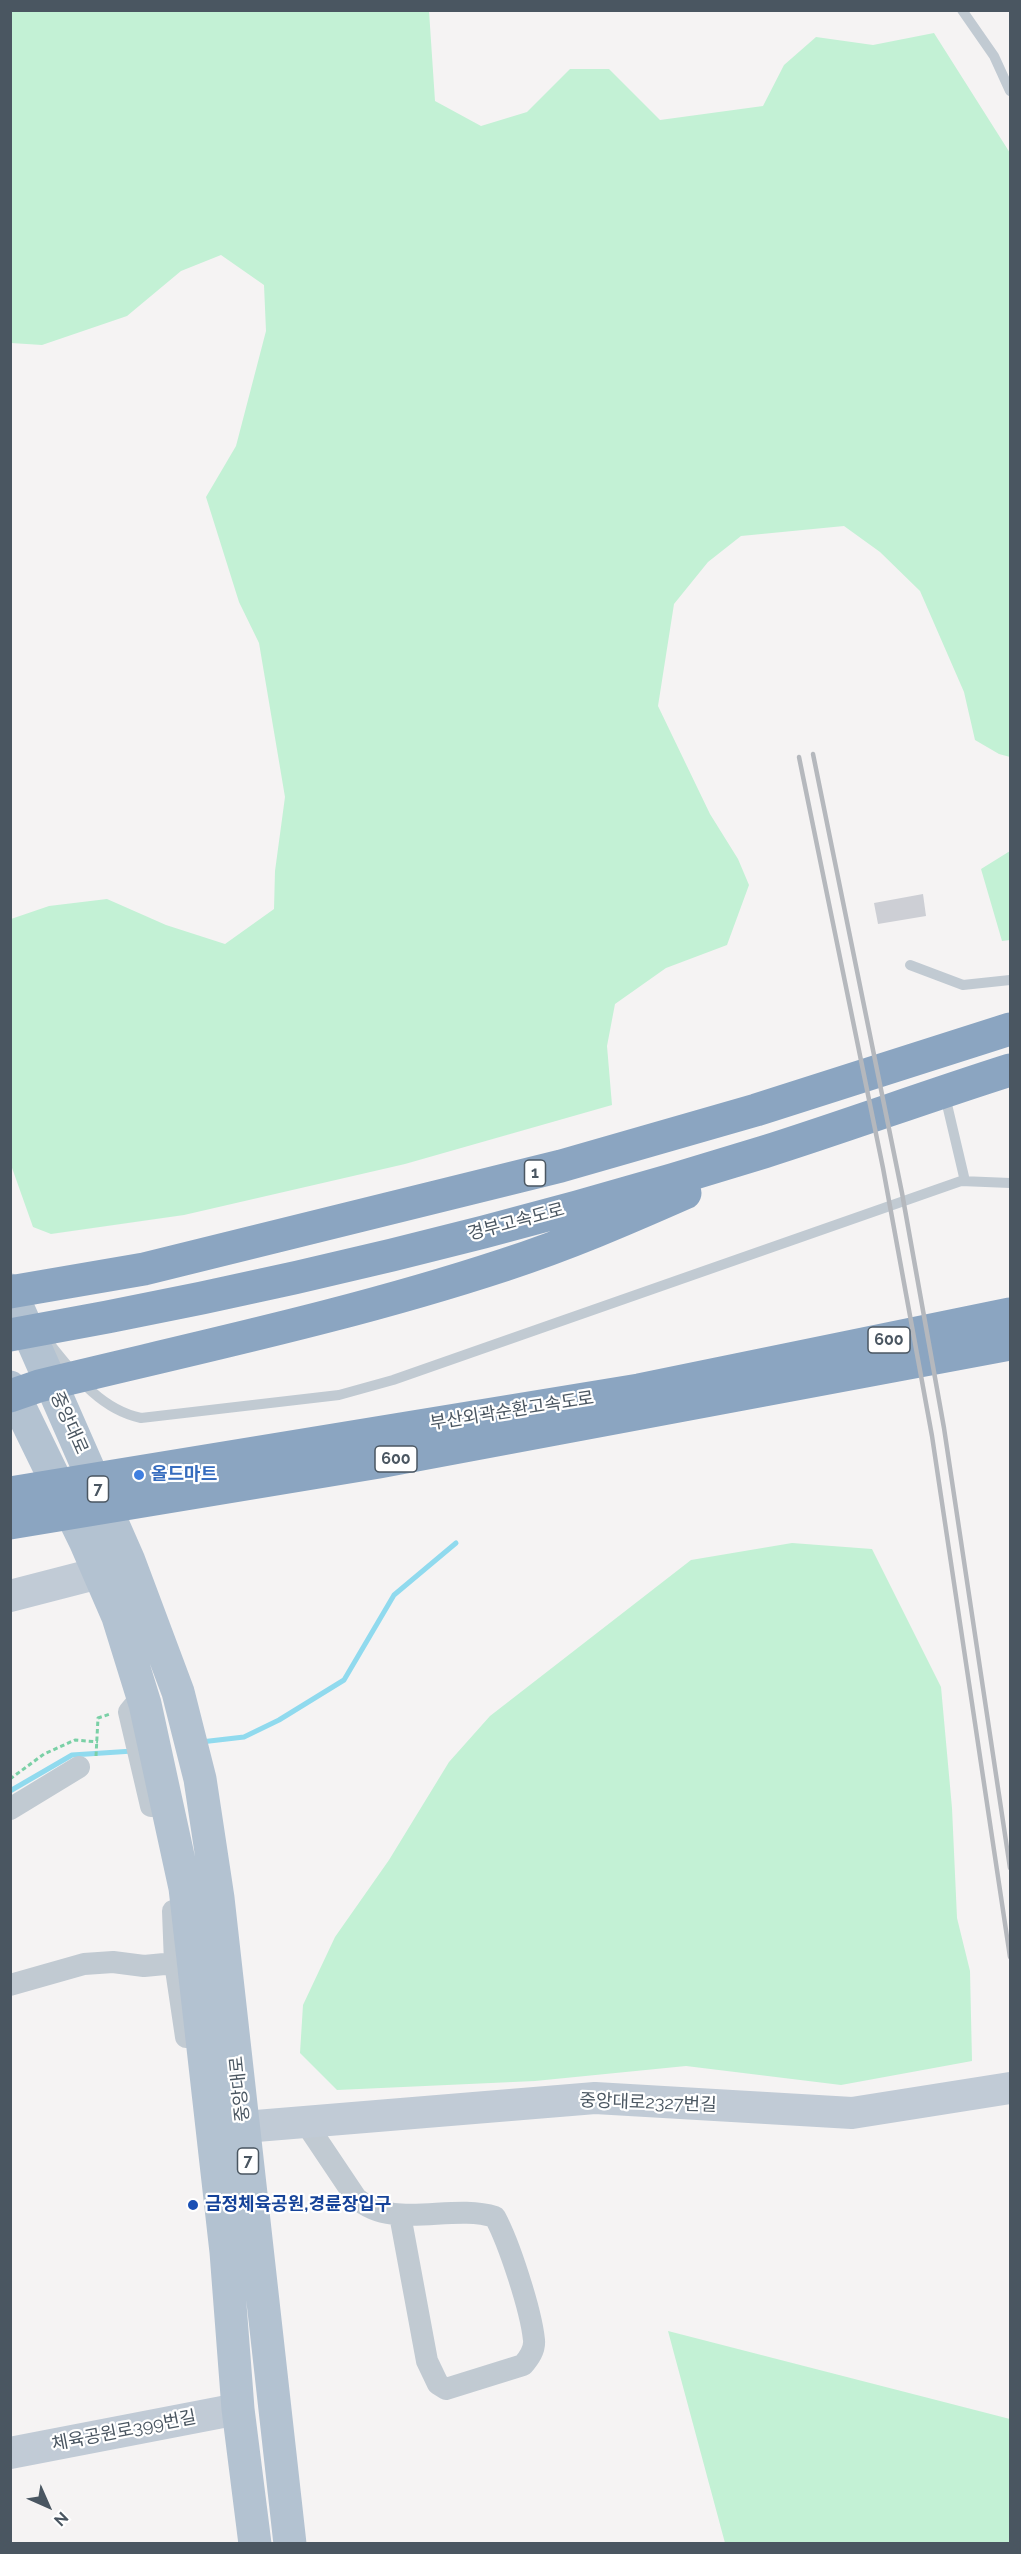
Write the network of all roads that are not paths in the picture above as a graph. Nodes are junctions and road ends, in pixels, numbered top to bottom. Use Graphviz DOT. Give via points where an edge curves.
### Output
graph roads {
  1 [pos="962,10"];
  2 [pos="1011,92"];
  3 [pos="910,965"];
  4 [pos="1011,980"];
  5 [pos="1011,1029"];
  6 [pos="1011,1070"];
  7 [pos="944,1092"];
  8 [pos="839,1127"];
  9 [pos="964,1181"];
  10 [pos="1011,1183"];
  11 [pos="12,1295"];
  12 [pos="1011,1309"];
  13 [pos="1011,1314"];
  14 [pos="972,1322"];
  15 [pos="10,1335"];
  16 [pos="1011,1344"];
  17 [pos="773,1376"];
  18 [pos="10,1387"];
  19 [pos="10,1396"];
  20 [pos="10,1493"];
  21 [pos="65,1514"];
  22 [pos="10,1523"];
  23 [pos="10,1532"];
  24 [pos="129,1561"];
  25 [pos="99,1573"];
  26 [pos="10,1596"];
  27 [pos="79,1767"];
  28 [pos="155,1789"];
  29 [pos="10,1809"];
  30 [pos="175,1963"];
  31 [pos="10,1984"];
  32 [pos="1011,2088"];
  33 [pos="305,2122"];
  34 [pos="229,2130"];
  35 [pos="400,2216"];
  36 [pos="238,2409"];
  37 [pos="10,2453"];
  38 [pos="255,2544"];
  39 [pos="290,2544"];
  1 -- 2 [label="lane" via="994,56"];
  3 -- 4 [label="lane" via="963,985"];
  5 -- 11 [label="highway, 1" via="756,1110 561,1166 144,1269"];
  6 -- 7 [label="highway, 경부고속도로"];
  7 -- 8 [label="highway, 경부고속도로"];
  7 -- 9 [label="lane"];
  8 -- 15 [label="highway, 경부고속도로" via="564,1210 434,1244 258,1287"];
  8 -- 19 [label="highway" via="580,1237 506,1264 326,1317"];
  9 -- 10 [label="lane"];
  9 -- 11 [label="lane" via="393,1380 339,1395 152,1419 126,1415 87,1388"];
  11 -- 24 [label="main road, 중앙대로 / 7"];
  12 -- 14 [label="highway"];
  13 -- 14 [label="highway, 부산외곽순환고속도로 / 600"];
  14 -- 17 [label="highway, 부산외곽순환고속도로 / 600"];
  16 -- 17 [label="highway, 부산외곽순환고속도로 / 600"];
  17 -- 20 [label="highway, 부산외곽순환고속도로 / 600" via="639,1390"];
  17 -- 21 [label="highway, 부산외곽순환고속도로 / 600" via="379,1462"];
  18 -- 25 [label="main road, 중앙대로 / 7"];
  21 -- 22 [label="highway, 부산외곽순환고속도로 / 600"];
  21 -- 23 [label="highway"];
  24 -- 25 [label="street"];
  24 -- 34 [label="main road, 중앙대로 / 7" via="178,1692 200,1779 218,1898"];
  25 -- 26 [label="street"];
  25 -- 28 [label="main road, 중앙대로 / 7" via="118,1617"];
  27 -- 29 [label="street"];
  28 -- 30 [label="street" via="173,1900"];
  28 -- 34 [label="main road, 중앙대로 / 7" via="185,1888"];
  30 -- 31 [label="street" via="84,1964"];
  30 -- 34 [label="street" via="198,2117"];
  32 -- 33 [label="street, 중앙대로2327번길" via="852,2113 595,2098"];
  33 -- 34 [label="street, 중앙대로2327번길"];
  33 -- 35 [label="street" via="356,2198 366,2207"];
  34 -- 36 [label="main road, 중앙대로 / 7" via="226,2252"];
  34 -- 39 [label="main road, 중앙대로 / 7"];
  35 -- 35 [label="street" via="481,2212 495,2217 503,2231 534,2342 523,2365 460,2386 446,2389 438,2384 427,2361"];
  36 -- 37 [label="street, 체육공원로399번길"];
  36 -- 38 [label="main road, 중앙대로 / 7"];
}
